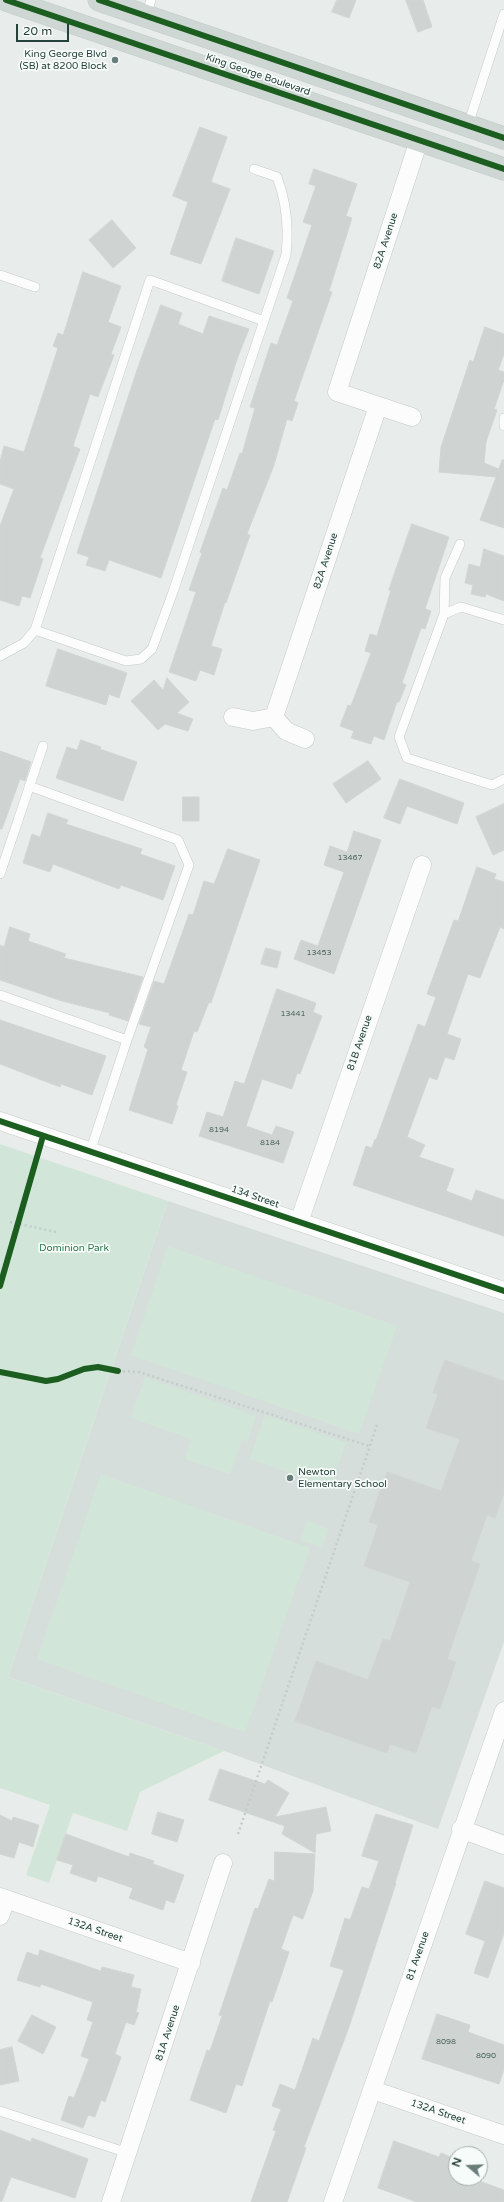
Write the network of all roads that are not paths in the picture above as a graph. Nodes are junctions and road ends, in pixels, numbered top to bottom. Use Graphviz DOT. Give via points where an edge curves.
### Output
graph roads {
  1 [pos="6,0"];
  2 [pos="99,0"];
  3 [pos="149,8"];
  4 [pos="504,14"];
  5 [pos="468,125"];
  6 [pos="504,138"];
  7 [pos="419,140"];
  8 [pos="254,169"];
  9 [pos="504,169"];
  10 [pos="0,275"];
  11 [pos="35,287"];
  12 [pos="264,320"];
  13 [pos="378,406"];
  14 [pos="412,417"];
  15 [pos="504,418"];
  16 [pos="504,426"];
  17 [pos="460,544"];
  18 [pos="444,614"];
  19 [pos="504,620"];
  20 [pos="35,630"];
  21 [pos="0,656"];
  22 [pos="274,716"];
  23 [pos="233,717"];
  24 [pos="305,739"];
  25 [pos="43,746"];
  26 [pos="504,779"];
  27 [pos="29,786"];
  28 [pos="422,865"];
  29 [pos="0,874"];
  30 [pos="0,995"];
  31 [pos="127,1040"];
  32 [pos="0,1122"];
  33 [pos="90,1152"];
  34 [pos="299,1222"];
  35 [pos="504,1291"];
  36 [pos="504,1711"];
  37 [pos="461,1830"];
  38 [pos="504,1845"];
  39 [pos="223,1863"];
  40 [pos="2,1904"];
  41 [pos="191,1963"];
  42 [pos="373,2090"];
  43 [pos="0,2111"];
  44 [pos="504,2135"];
  45 [pos="128,2153"];
  46 [pos="111,2202"];
  47 [pos="333,2202"];
  1 -- 7 [label="main road, King George Boulevard"];
  2 -- 3 [label="main road, King George Boulevard"];
  3 -- 5 [label="main road, King George Boulevard"];
  4 -- 5 [label="lane"];
  5 -- 6 [label="main road, King George Boulevard"];
  7 -- 9 [label="main road, King George Boulevard"];
  7 -- 13 [label="street, 82A Avenue" via="337,392"];
  8 -- 12 [label="lane" via="277,178 284,197 287,217 286,255"];
  10 -- 11 [label="lane"];
  12 -- 20 [label="lane" via="152,649 141,659 126,661"];
  12 -- 20 [label="lane" via="150,280"];
  13 -- 14 [label="street, 82A Avenue"];
  13 -- 22 [label="street, 82A Avenue"];
  15 -- 16 [label="lane"];
  17 -- 18 [label="lane" via="444,578"];
  18 -- 19 [label="lane" via="461,607"];
  18 -- 26 [label="lane" via="399,737 407,758 492,785"];
  20 -- 21 [label="lane" via="24,643"];
  22 -- 23 [label="street" via="252,721"];
  22 -- 24 [label="street" via="286,731"];
  25 -- 27 [label="lane"];
  27 -- 29 [label="lane"];
  27 -- 31 [label="lane" via="178,840 189,865"];
  28 -- 34 [label="street, 81B Avenue"];
  30 -- 31 [label="lane"];
  31 -- 33 [label="lane"];
  32 -- 33 [label="street, 134 Street"];
  33 -- 34 [label="street, 134 Street"];
  34 -- 35 [label="street, 134 Street"];
  36 -- 37 [label="street, 81 Avenue"];
  37 -- 38 [label="street"];
  37 -- 42 [label="street, 81 Avenue"];
  39 -- 41 [label="street, 81A Avenue"];
  40 -- 41 [label="street, 132A Street"];
  41 -- 45 [label="street, 81A Avenue"];
  42 -- 44 [label="street, 132A Street"];
  42 -- 47 [label="street, 81 Avenue"];
  43 -- 45 [label="lane"];
  45 -- 46 [label="street, 81A Avenue"];
}
